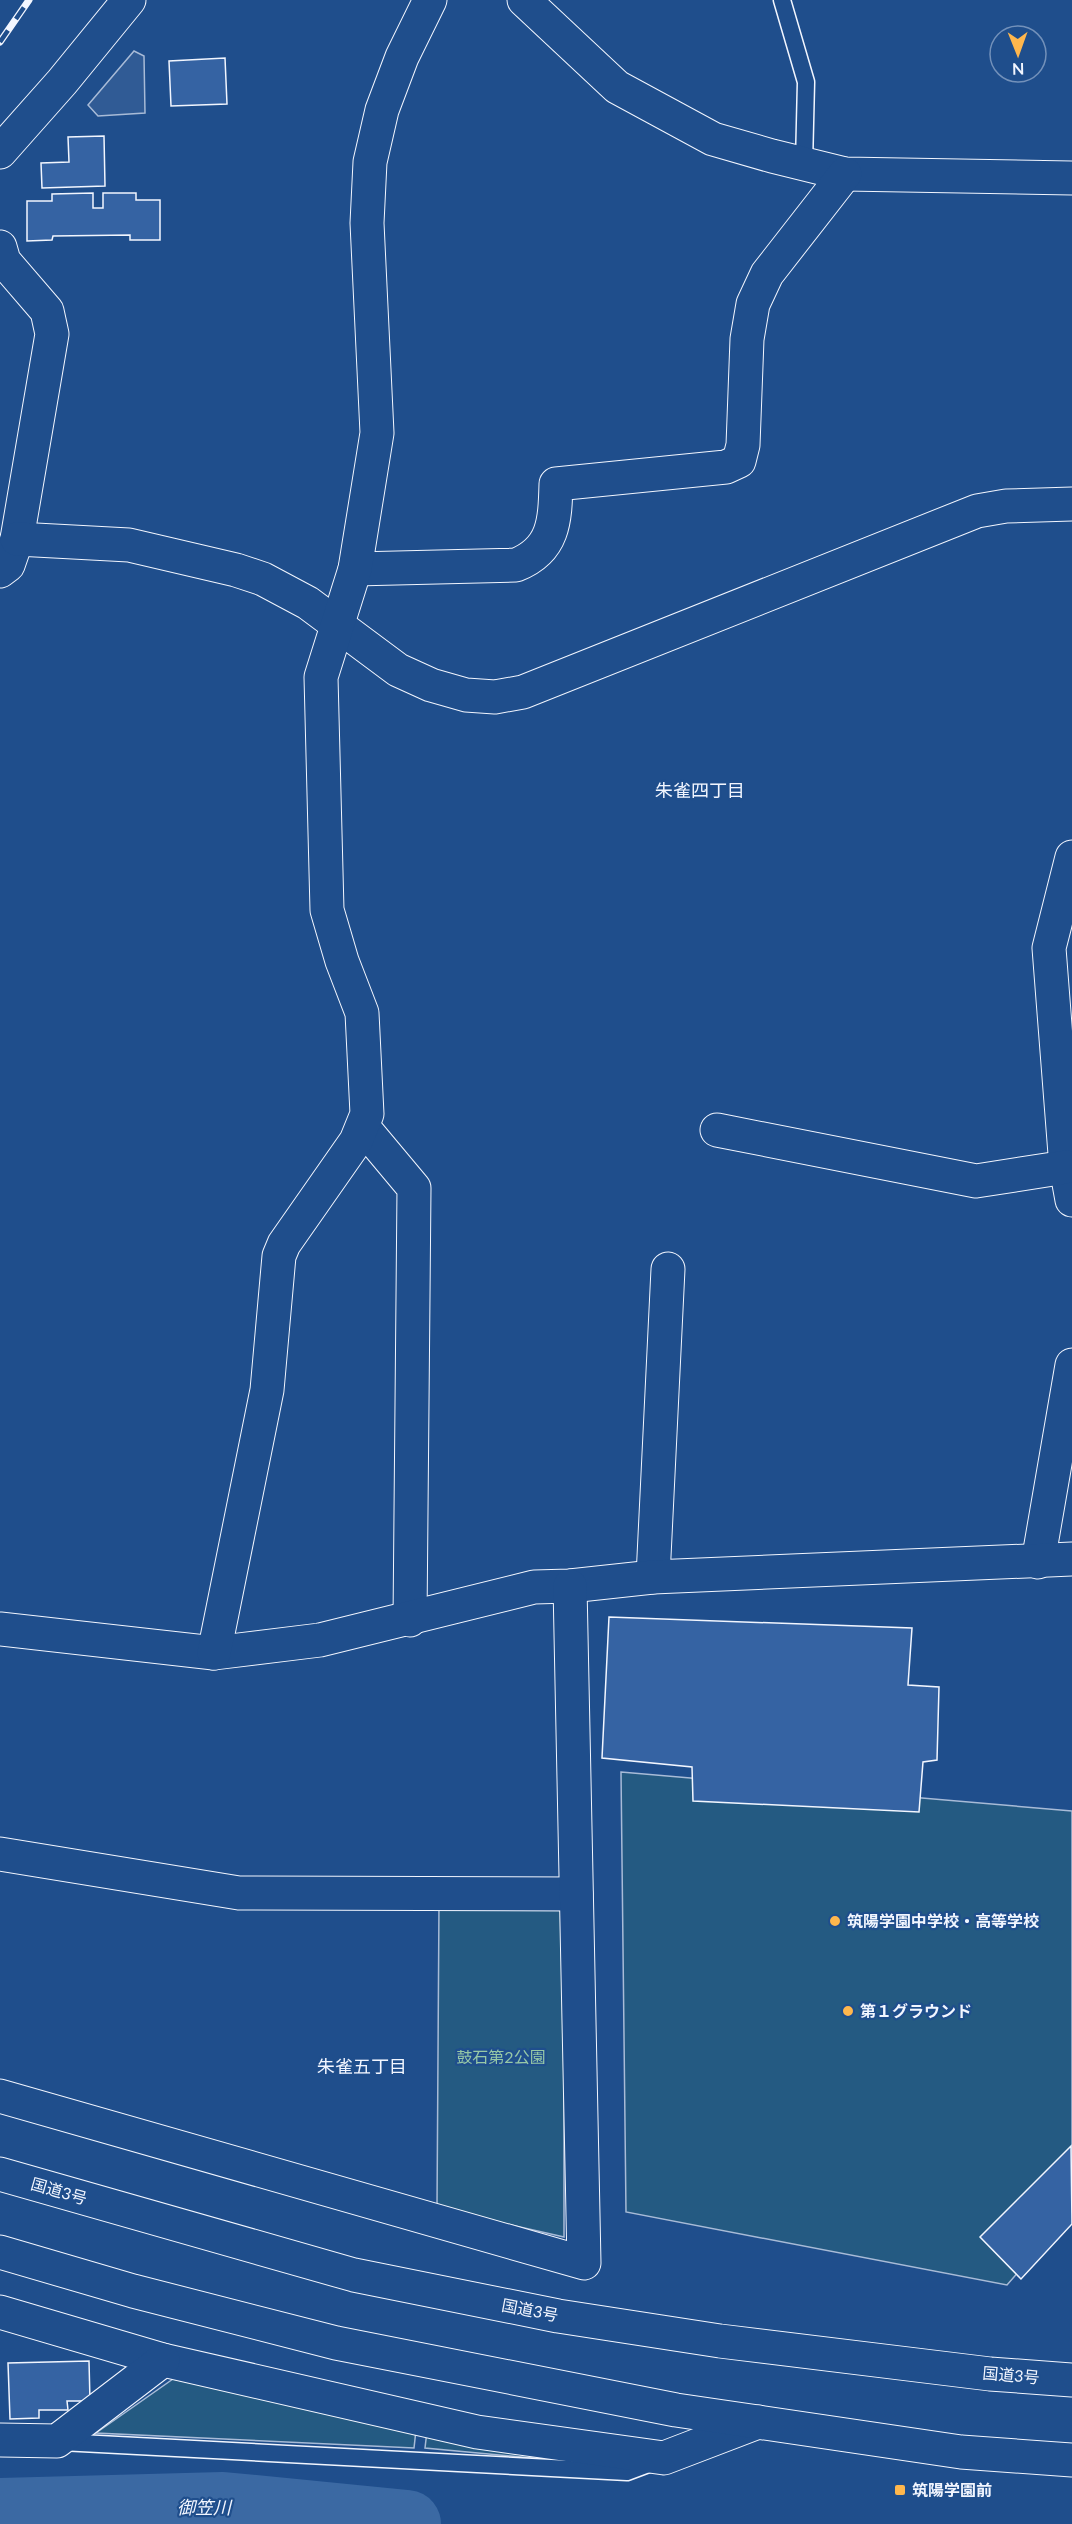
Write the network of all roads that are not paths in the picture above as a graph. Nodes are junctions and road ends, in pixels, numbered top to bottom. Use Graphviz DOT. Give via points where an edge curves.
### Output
graph roads {
  1 [pos="129,0"];
  2 [pos="430,0"];
  3 [pos="524,0"];
  4 [pos="782,0"];
  5 [pos="0,152"];
  6 [pos="804,164"];
  7 [pos="845,174"];
  8 [pos="1072,178"];
  9 [pos="0,247"];
  10 [pos="1072,504"];
  11 [pos="17,539"];
  12 [pos="355,569"];
  13 [pos="0,571"];
  14 [pos="338,624"];
  15 [pos="1072,857"];
  16 [pos="1060,944"];
  17 [pos="1066,1101"];
  18 [pos="363,1127"];
  19 [pos="717,1130"];
  20 [pos="1066,1167"];
  21 [pos="1072,1200"];
  22 [pos="668,1269"];
  23 [pos="1072,1365"];
  24 [pos="1072,1559"];
  25 [pos="1038,1562"];
  26 [pos="653,1577"];
  27 [pos="570,1586"];
  28 [pos="410,1620"];
  29 [pos="0,1629"];
  30 [pos="214,1653"];
  31 [pos="0,1854"];
  32 [pos="576,1894"];
  33 [pos="0,2096"];
  34 [pos="0,2174"];
  35 [pos="0,2252"];
  36 [pos="0,2312"];
  37 [pos="163,2360"];
  38 [pos="1072,2380"];
  39 [pos="758,2422"];
  40 [pos="0,2440"];
  41 [pos="57,2441"];
  42 [pos="664,2458"];
  43 [pos="1072,2460"];
  1 -- 5 [label="main road"];
  2 -- 12 [label="main road" via="382,110 370,162 367,223 377,433"];
  3 -- 6 [label="main road" via="616,87 713,139"];
  4 -- 6 [label="lane" via="806,82"];
  6 -- 7 [label="main road"];
  7 -- 8 [label="main road"];
  7 -- 12 [label="main road" via="768,274 753,304 739,461 726,467 556,484 553,528 530,560 516,566"];
  9 -- 11 [label="main road" via="4,261 47,311 52,334"];
  10 -- 14 [label="main road" via="1006,506 976,512 523,692 495,697 466,695 398,670"];
  11 -- 13 [label="main road" via="8,565"];
  11 -- 14 [label="main road" via="129,546 237,570 308,603"];
  12 -- 14 [label="main road"];
  14 -- 18 [label="main road" via="321,677 327,910 362,1013 367,1114"];
  15 -- 16 [label="main road"];
  16 -- 17 [label="main road"];
  17 -- 20 [label="main road"];
  18 -- 28 [label="main road" via="414,1188"];
  18 -- 30 [label="main road" via="279,1256 267,1390"];
  19 -- 20 [label="main road" via="976,1181"];
  20 -- 21 [label="main road"];
  22 -- 26 [label="main road"];
  23 -- 25 [label="main road"];
  24 -- 25 [label="main road"];
  25 -- 26 [label="main road"];
  26 -- 27 [label="main road"];
  27 -- 28 [label="main road" via="534,1587"];
  27 -- 32 [label="main road"];
  28 -- 30 [label="main road" via="320,1640"];
  29 -- 30 [label="main road"];
  31 -- 32 [label="main road" via="239,1893"];
  32 -- 33 [label="main road" via="584,2263"];
  34 -- 38 [label="main road, 国道3号" via="354,2276 558,2316 732,2343"];
  35 -- 39 [label="main road" via="336,2343 676,2410"];
  36 -- 37 [label="main road"];
  37 -- 41 [label="main road"];
  37 -- 42 [label="main road" via="477,2432"];
  39 -- 42 [label="main road"];
  39 -- 43 [label="main road" via="961,2452"];
  40 -- 41 [label="main road"];
  41 -- 42 [label="lane" via="627,2472"];
}
